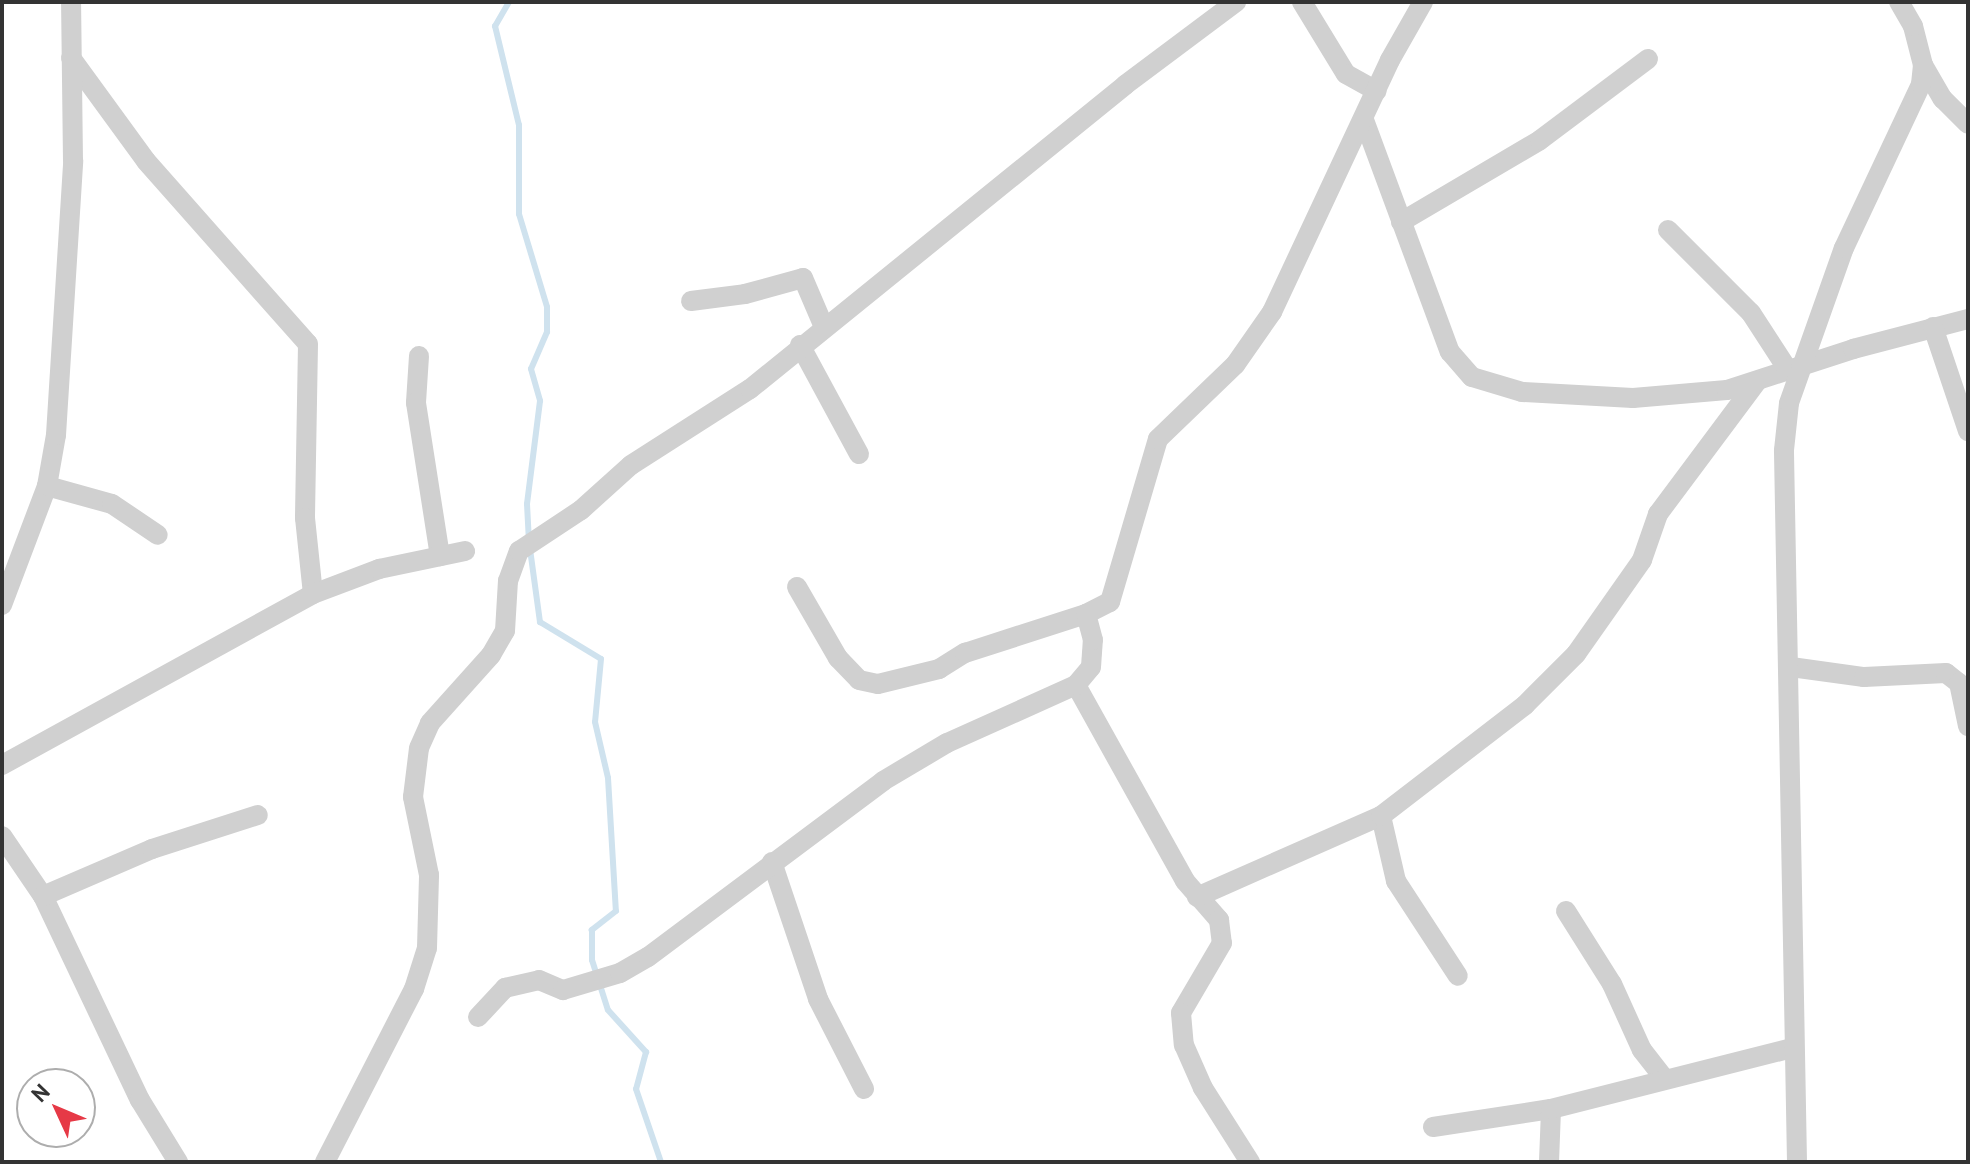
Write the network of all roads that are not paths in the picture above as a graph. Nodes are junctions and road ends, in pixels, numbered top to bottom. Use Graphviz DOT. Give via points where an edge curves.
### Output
graph roads {
  1 [pos="71,2"];
  2 [pos="1236,2"];
  3 [pos="1302,2"];
  4 [pos="1423,2"];
  5 [pos="1899,2"];
  6 [pos="71,58"];
  7 [pos="1648,59"];
  8 [pos="1923,65"];
  9 [pos="1377,91"];
  10 [pos="1364,120"];
  11 [pos="1968,124"];
  12 [pos="1401,222"];
  13 [pos="1668,230"];
  14 [pos="691,301"];
  15 [pos="1968,319"];
  16 [pos="824,327"];
  17 [pos="1933,327"];
  18 [pos="800,345"];
  19 [pos="419,356"];
  20 [pos="1794,368"];
  21 [pos="1757,381"];
  22 [pos="1968,431"];
  23 [pos="859,454"];
  24 [pos="47,486"];
  25 [pos="158,535"];
  26 [pos="465,551"];
  27 [pos="440,556"];
  28 [pos="797,587"];
  29 [pos="313,594"];
  30 [pos="2,605"];
  31 [pos="1086,614"];
  32 [pos="1791,667"];
  33 [pos="1076,685"];
  34 [pos="1968,726"];
  35 [pos="2,765"];
  36 [pos="258,815"];
  37 [pos="1381,816"];
  38 [pos="2,836"];
  39 [pos="772,862"];
  40 [pos="43,896"];
  41 [pos="1197,897"];
  42 [pos="1566,911"];
  43 [pos="1458,976"];
  44 [pos="478,1017"];
  45 [pos="1792,1048"];
  46 [pos="1665,1079"];
  47 [pos="864,1089"];
  48 [pos="1551,1109"];
  49 [pos="1433,1127"];
  50 [pos="178,1162"];
  51 [pos="325,1162"];
  52 [pos="1250,1162"];
  53 [pos="1549,1162"];
  54 [pos="1797,1162"];
  1 -- 6 [label="street"];
  2 -- 16 [label="street"];
  3 -- 9 [label="street" via="1346,74"];
  4 -- 9 [label="street"];
  5 -- 8 [label="street" via="1913,26"];
  6 -- 24 [label="street" via="73,161 56,435"];
  6 -- 29 [label="street" via="146,161 308,344 305,518"];
  7 -- 12 [label="street" via="1540,140"];
  8 -- 11 [label="street" via="1943,99"];
  8 -- 20 [label="street" via="1921,84"];
  9 -- 10 [label="street"];
  10 -- 12 [label="street"];
  10 -- 31 [label="street" via="1272,312 1235,365 1158,439 1110,602"];
  12 -- 21 [label="street" via="1450,352 1472,377 1522,392 1633,398 1727,390"];
  13 -- 20 [label="street" via="1751,313"];
  14 -- 16 [label="street" via="745,294 803,278"];
  15 -- 17 [label="street"];
  16 -- 18 [label="street"];
  17 -- 20 [label="street"];
  17 -- 22 [label="street"];
  18 -- 23 [label="street"];
  18 -- 51 [label="street" via="750,389 631,465 538,542 519,551 508,581 505,631 491,655 430,723 419,748 413,797 429,875 427,948 414,989"];
  19 -- 27 [label="street" via="421,442"];
  20 -- 21 [label="street"];
  20 -- 32 [label="street" via="1784,450"];
  21 -- 37 [label="street" via="1658,514 1642,560 1576,654 1525,705"];
  24 -- 25 [label="street" via="112,504"];
  24 -- 30 [label="street"];
  26 -- 27 [label="street"];
  27 -- 29 [label="street" via="379,569"];
  28 -- 31 [label="street" via="838,658 859,680 878,684 939,669 965,653"];
  29 -- 35 [label="street"];
  31 -- 33 [label="street" via="1093,640 1091,667"];
  32 -- 34 [label="street" via="1864,677 1946,673 1959,683"];
  32 -- 45 [label="street"];
  33 -- 39 [label="street" via="921,758"];
  33 -- 41 [label="street"];
  36 -- 40 [label="street" via="152,849"];
  37 -- 41 [label="street"];
  37 -- 43 [label="street" via="1396,881"];
  38 -- 40 [label="street"];
  39 -- 44 [label="street" via="620,973 563,990 539,980 505,988"];
  39 -- 47 [label="street" via="818,999"];
  40 -- 50 [label="street" via="140,1100"];
  41 -- 52 [label="street" via="1219,920 1222,943 1181,1013 1184,1045 1203,1088"];
  42 -- 46 [label="street" via="1612,984 1642,1050"];
  45 -- 46 [label="street"];
  45 -- 54 [label="street"];
  46 -- 48 [label="street"];
  48 -- 49 [label="street"];
  48 -- 53 [label="street"];
}
